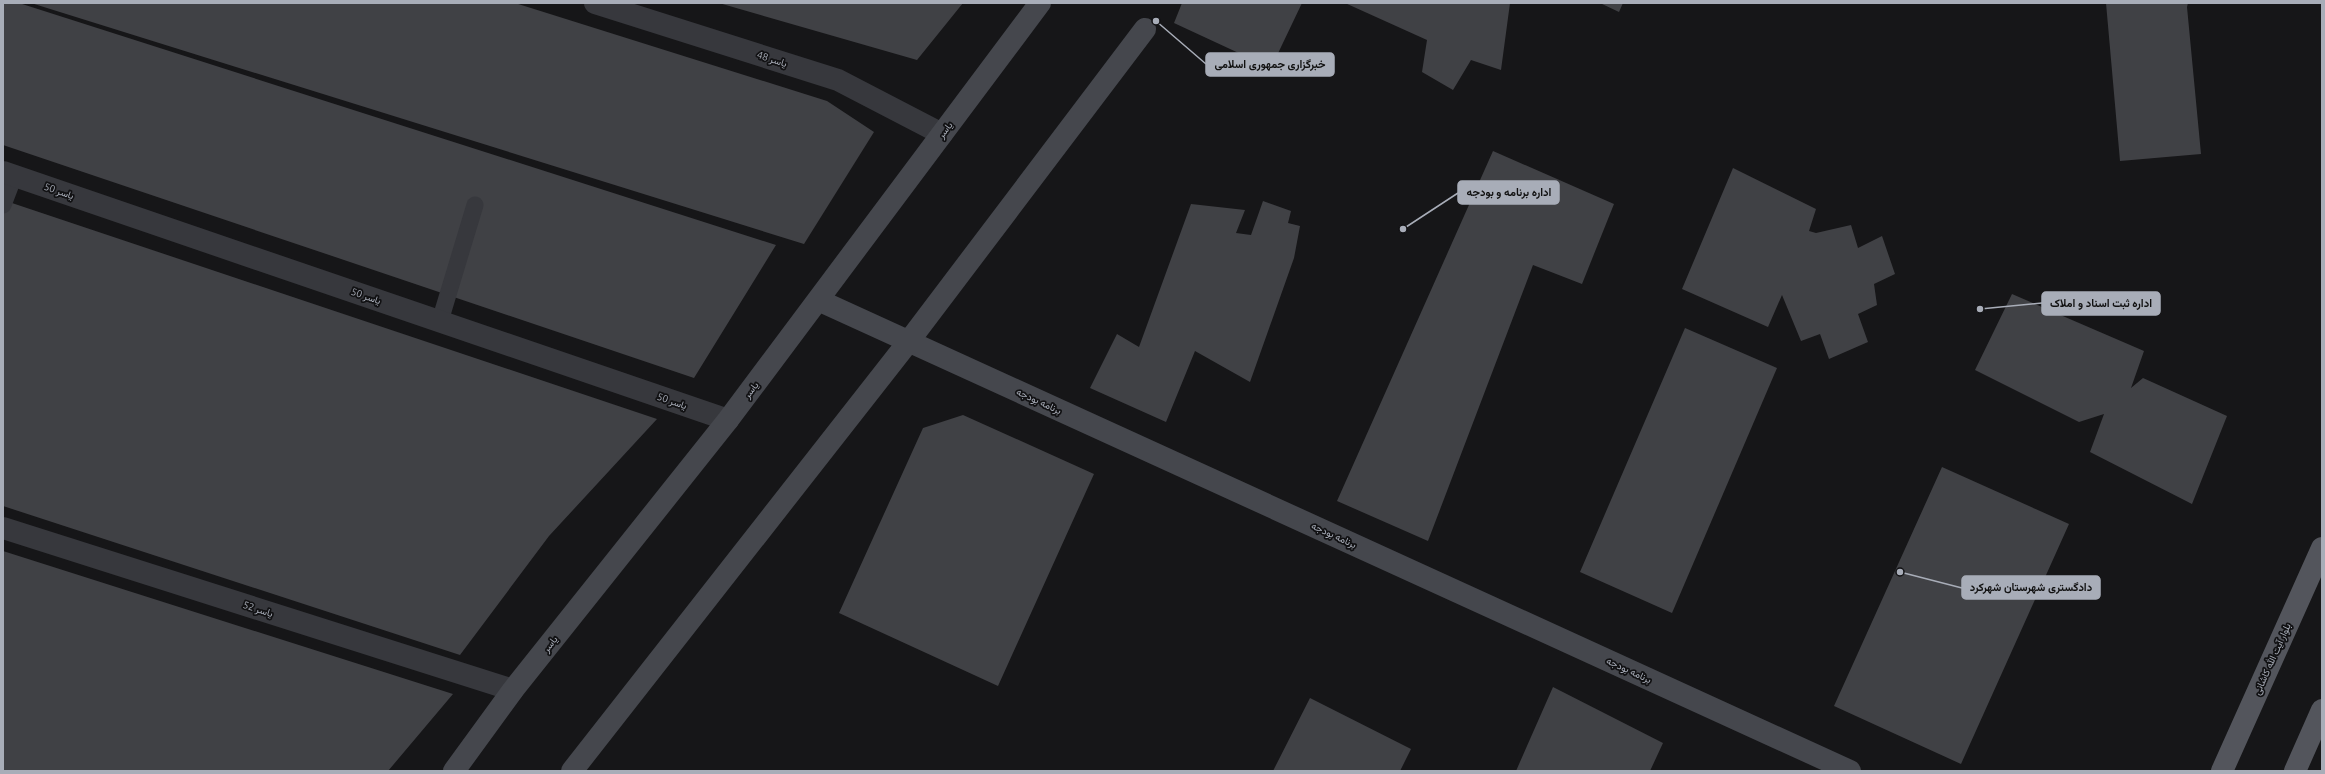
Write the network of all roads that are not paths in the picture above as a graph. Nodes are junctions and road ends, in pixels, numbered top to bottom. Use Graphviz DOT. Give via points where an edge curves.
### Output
graph roads {
  1 [pos="595,3"];
  2 [pos="1040,3"];
  3 [pos="1145,29"];
  4 [pos="942,134"];
  5 [pos="8,174"];
  6 [pos="3,205"];
  7 [pos="475,205"];
  8 [pos="818,300"];
  9 [pos="440,321"];
  10 [pos="909,341"];
  11 [pos="728,420"];
  12 [pos="3,528"];
  13 [pos="2322,548"];
  14 [pos="513,690"];
  15 [pos="2322,710"];
  16 [pos="454,771"];
  17 [pos="572,771"];
  18 [pos="1850,771"];
  19 [pos="2222,771"];
  20 [pos="2295,771"];
  1 -- 4 [label="street, یاسر 48" via="838,80"];
  2 -- 4 [label="main road, یاسر"];
  3 -- 10 [label="main road"];
  4 -- 8 [label="main road, یاسر"];
  5 -- 6 [label="lane"];
  5 -- 9 [label="street, یاسر 50"];
  7 -- 9 [label="lane"];
  8 -- 10 [label="main road, برنامه بودجه"];
  8 -- 11 [label="main road, یاسر"];
  9 -- 11 [label="street, یاسر 50"];
  10 -- 17 [label="main road"];
  10 -- 18 [label="main road, برنامه بودجه"];
  11 -- 14 [label="main road, یاسر"];
  12 -- 14 [label="street, یاسر 52"];
  13 -- 19 [label="main road, بلوار آیت الله کاشانی"];
  14 -- 16 [label="main road, یاسر"];
  15 -- 20 [label="main road"];
}
